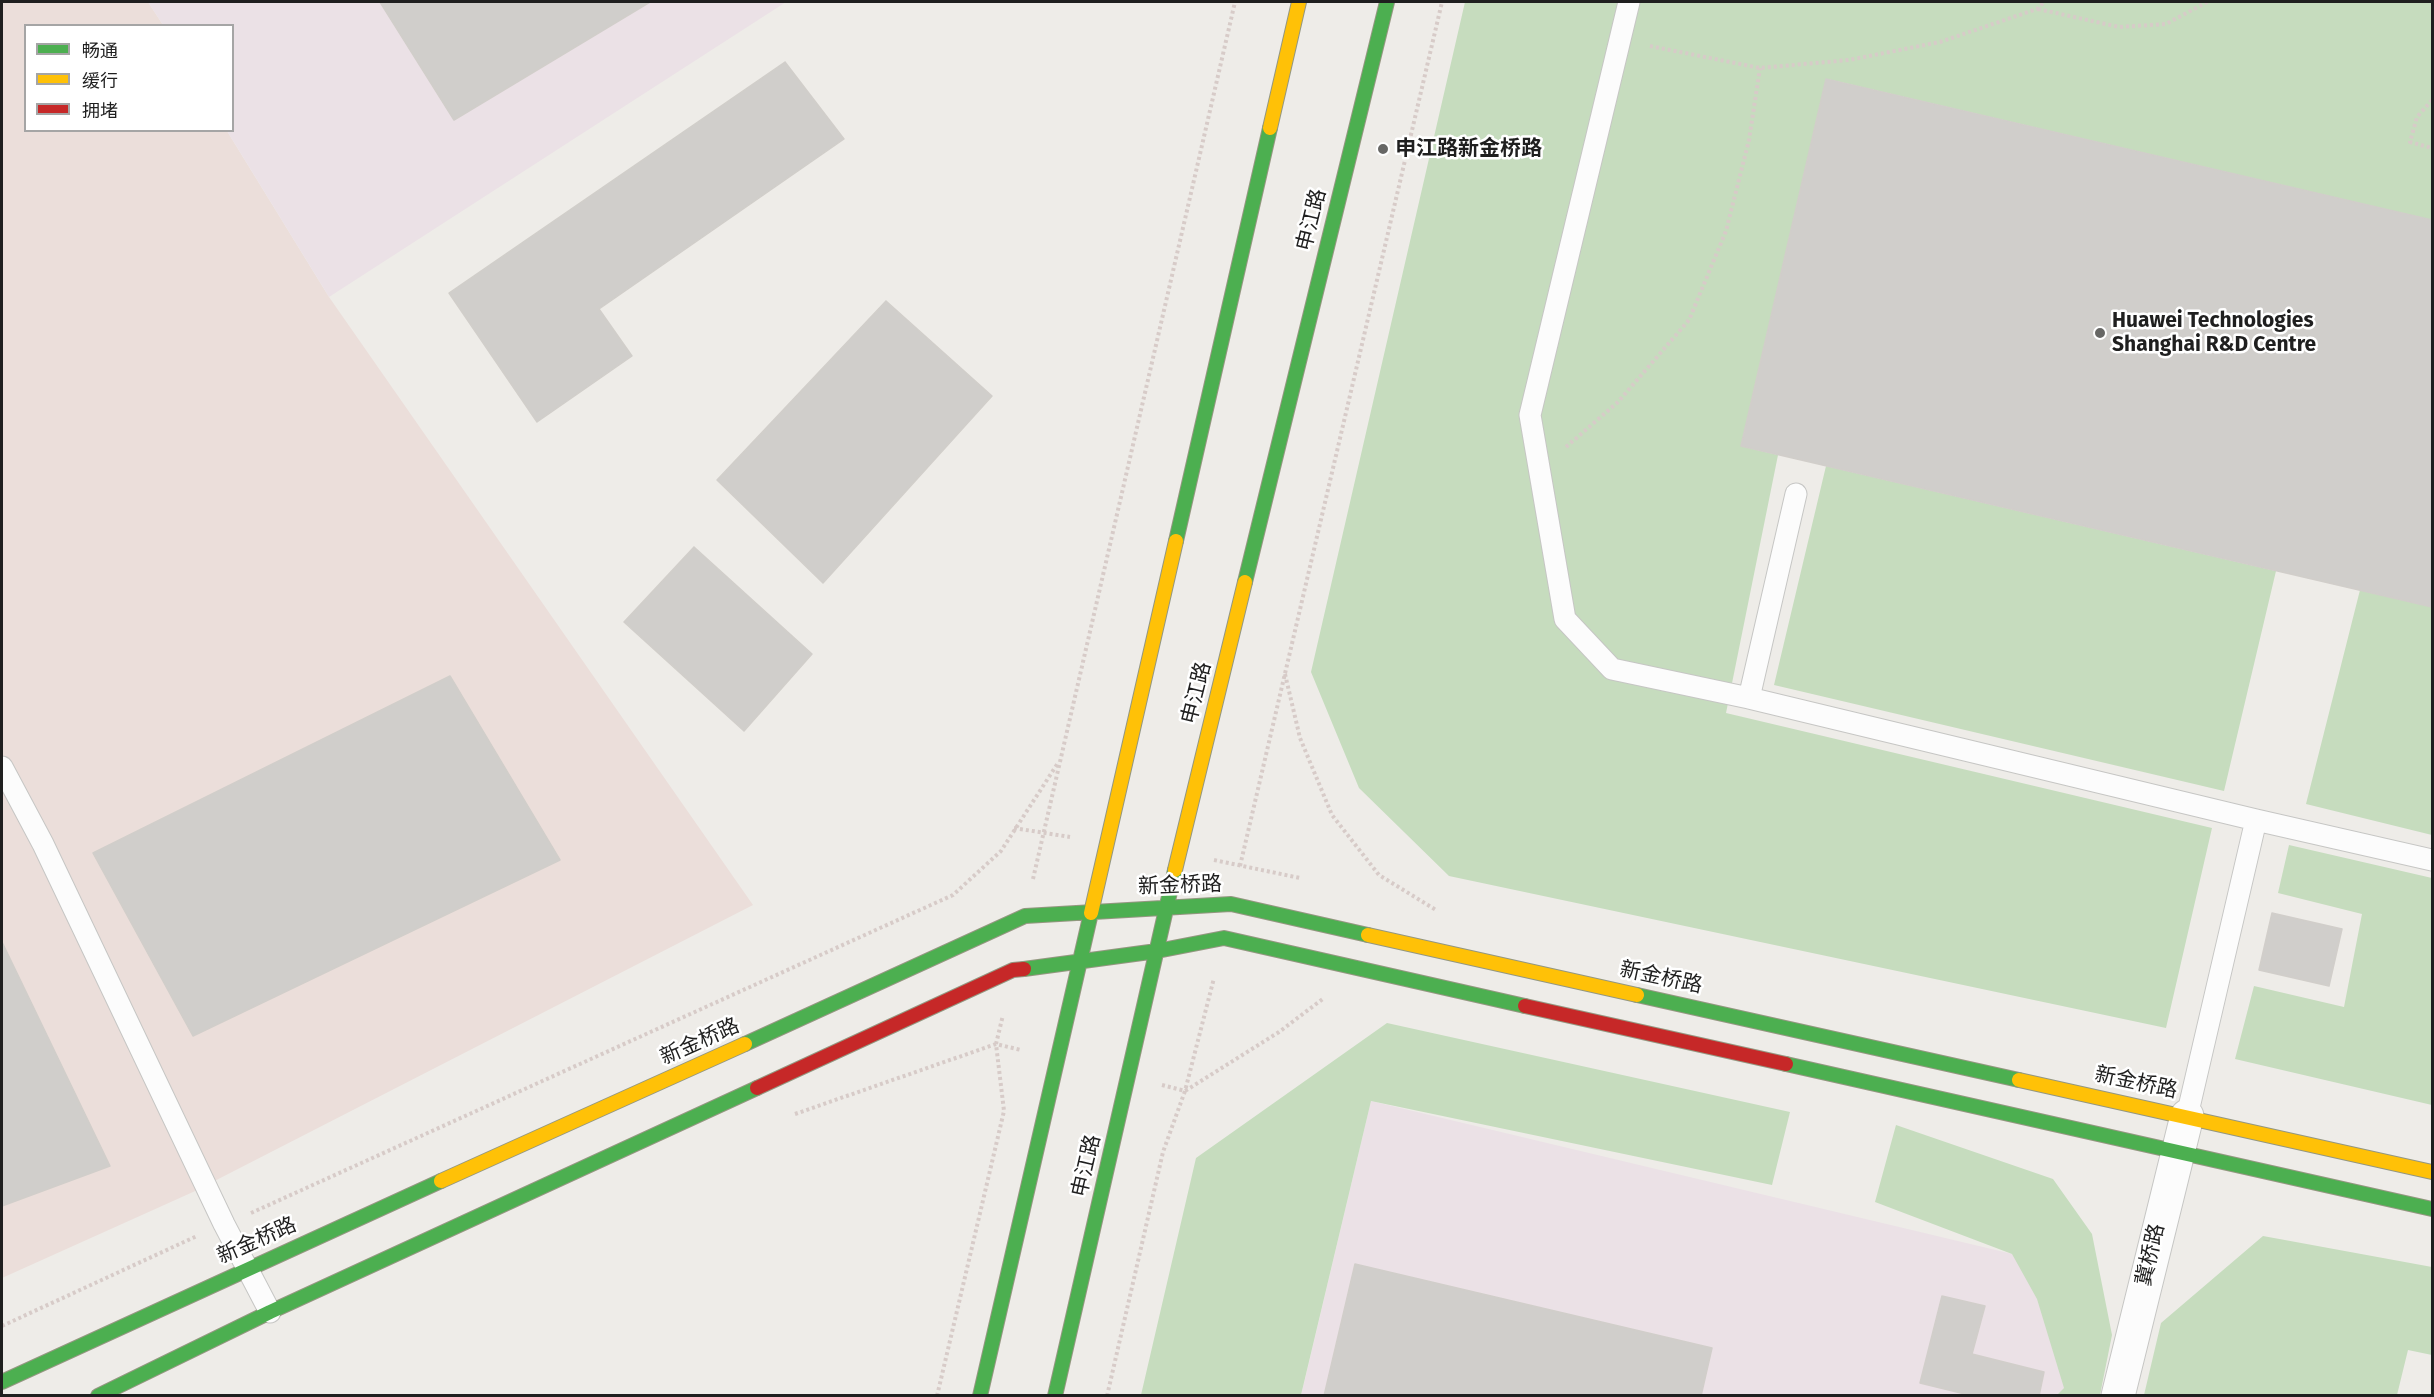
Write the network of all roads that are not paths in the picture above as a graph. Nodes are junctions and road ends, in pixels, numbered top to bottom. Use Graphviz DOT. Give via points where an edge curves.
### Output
graph roads {
  1 [pos="1299,2"];
  2 [pos="1387,2"];
  3 [pos="1629,2"];
  4 [pos="1797,494"];
  5 [pos="1749,698"];
  6 [pos="2,767"];
  7 [pos="2256,820"];
  8 [pos="2433,860"];
  9 [pos="1166,907"];
  10 [pos="1090,912"];
  11 [pos="1157,951"];
  12 [pos="1081,960"];
  13 [pos="2187,1116"];
  14 [pos="2177,1150"];
  15 [pos="2433,1172"];
  16 [pos="2433,1209"];
  17 [pos="248,1268"];
  18 [pos="270,1312"];
  19 [pos="2,1382"];
  20 [pos="98,1395"];
  21 [pos="980,1395"];
  22 [pos="1055,1395"];
  23 [pos="2118,1395"];
  1 -- 10 [label="street"];
  2 -- 9 [label="street, 申江路"];
  3 -- 5 [label="lane" via="1530,415 1565,619 1612,669"];
  4 -- 5 [label="lane"];
  5 -- 7 [label="lane"];
  6 -- 17 [label="lane"];
  7 -- 8 [label="lane"];
  7 -- 13 [label="lane"];
  9 -- 10 [label="street, 新金桥路"];
  9 -- 11 [label="street, 申江路"];
  9 -- 13 [label="street, 新金桥路" via="1231,904"];
  10 -- 12 [label="street"];
  10 -- 17 [label="street, 新金桥路" via="1025,916"];
  11 -- 12 [label="street"];
  11 -- 14 [label="street" via="1224,938"];
  11 -- 22 [label="street, 申江路"];
  12 -- 18 [label="street" via="1013,970"];
  12 -- 21 [label="street"];
  13 -- 14 [label="street, 冀桥路"];
  13 -- 15 [label="street, 新金桥路"];
  14 -- 16 [label="street"];
  14 -- 23 [label="street, 冀桥路"];
  17 -- 18 [label="lane"];
  17 -- 19 [label="street, 新金桥路"];
  18 -- 20 [label="street"];
}
